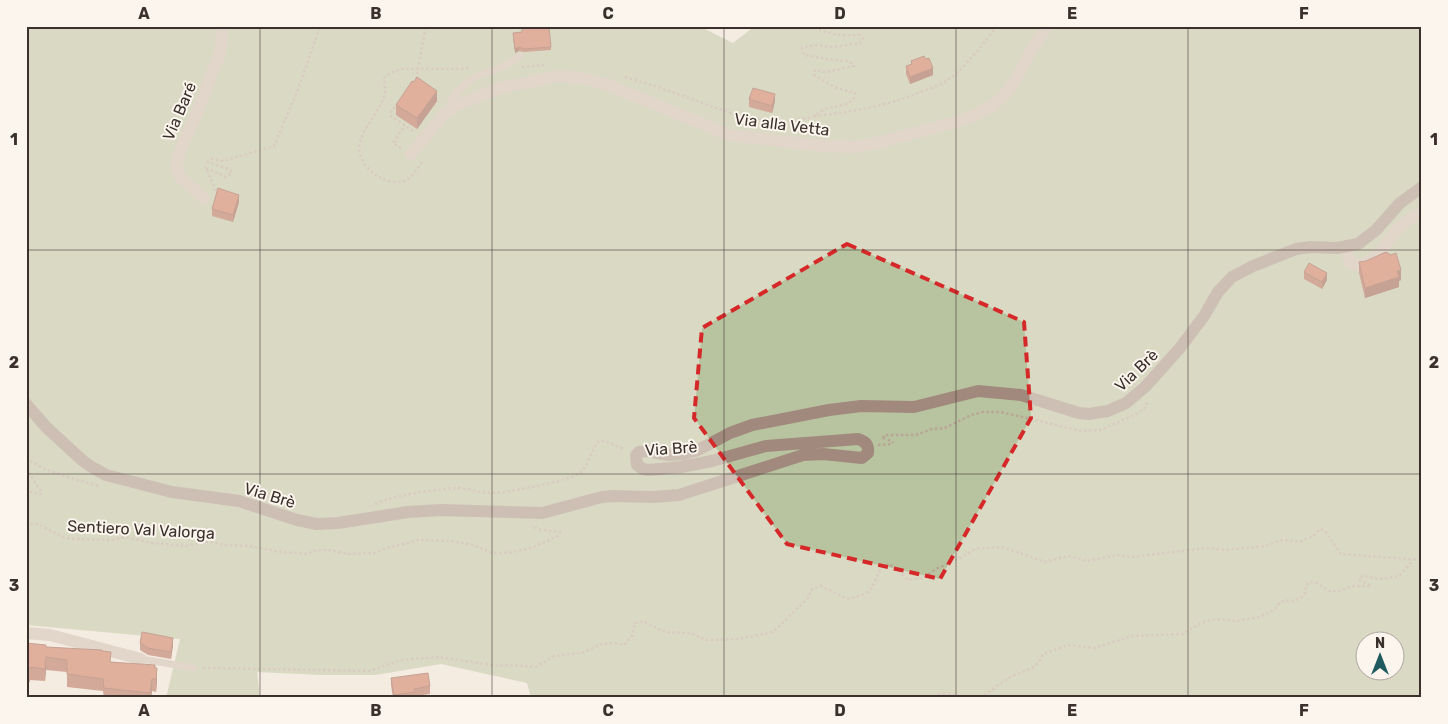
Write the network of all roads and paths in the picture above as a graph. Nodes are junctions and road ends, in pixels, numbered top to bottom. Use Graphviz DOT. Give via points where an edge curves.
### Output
graph roads {
  1 [pos="222,26"];
  2 [pos="320,26"];
  3 [pos="426,26"];
  4 [pos="812,26"];
  5 [pos="998,26"];
  6 [pos="1047,26"];
  7 [pos="520,56"];
  8 [pos="546,66"];
  9 [pos="522,67"];
  10 [pos="473,68"];
  11 [pos="419,70"];
  12 [pos="617,75"];
  13 [pos="415,83"];
  14 [pos="404,95"];
  15 [pos="449,109"];
  16 [pos="391,116"];
  17 [pos="813,117"];
  18 [pos="405,124"];
  19 [pos="395,141"];
  20 [pos="411,154"];
  21 [pos="1422,187"];
  22 [pos="206,194"];
  23 [pos="1422,212"];
  24 [pos="1346,248"];
  25 [pos="26,404"];
  26 [pos="883,438"];
  27 [pos="893,442"];
  28 [pos="627,449"];
  29 [pos="26,468"];
  30 [pos="26,491"];
  31 [pos="371,508"];
  32 [pos="525,513"];
  33 [pos="26,526"];
  34 [pos="1422,560"];
  35 [pos="26,633"];
  36 [pos="141,659"];
  37 [pos="194,668"];
  38 [pos="935,698"];
  39 [pos="960,698"];
  40 [pos="980,698"];
  1 -- 22 [label="street, Via Baré" via="221,50 177,162 180,177"];
  2 -- 22 [label="path" via="274,146 223,160 211,159 208,162 232,173 226,178 206,168 216,192"];
  3 -- 11 [label="path"];
  4 -- 17 [label="path" via="822,32 840,36 860,35 864,39 860,43 802,48 804,55 849,61 854,66 825,72 815,70 814,75 834,87 855,93 847,104 825,109"];
  5 -- 17 [label="path" via="946,82 884,105"];
  6 -- 15 [label="street, Via alla Vetta" via="1008,90 983,112 956,122 855,147 796,144 730,135 622,90 569,76 541,78 500,88"];
  7 -- 15 [label="lane" via="470,81 452,98"];
  8 -- 9 [label="path"];
  10 -- 11 [label="path"];
  11 -- 13 [label="path"];
  12 -- 17 [label="path" via="749,118 784,122"];
  14 -- 16 [label="path"];
  15 -- 20 [label="street, Via alla Vetta"];
  18 -- 19 [label="path"];
  21 -- 24 [label="street, Via Brè" via="1400,203 1370,236"];
  23 -- 24 [label="street" via="1400,226 1383,250 1366,263 1353,264 1348,259"];
  24 -- 32 [label="street, Via Brè" via="1296,249 1232,277 1180,348 1145,386 1126,403 1108,411 1079,413 1021,395 987,391 969,392 914,407 860,406 829,410 752,425 684,454 642,451 636,455 635,462 639,468 648,470 681,467 766,446 858,439 868,445 866,456 802,455 679,495 602,497 552,512"];
  25 -- 32 [label="street, Via Brè" via="47,428 90,466 116,478 183,494 239,501 298,520 317,524 338,523 441,510"];
  26 -- 27 [label="path"];
  28 -- 31 [label="path" via="615,447 605,440 599,441 579,475 530,488 493,494 455,488 399,497 376,503"];
  29 -- 30 [label="path" via="42,493"];
  32 -- 33 [label="path, Sentiero Val Valorga" via="525,524 560,532 558,536 531,548 508,553 492,553 451,541 418,540 368,554 317,550 306,554 213,542 186,546 125,537 76,539 63,537 38,524"];
  34 -- 37 [label="path" via="1341,554 1320,529 1299,542 1282,540 1265,546 1227,550 1206,548 1132,557 1118,555 1088,562 1069,556 1045,562 1002,547 975,549 923,578 908,580 889,564 882,567 872,589 865,595 848,599 821,586 812,589 808,598 773,632 738,639 706,640 691,633 665,632 643,621 635,623 632,636 624,645 601,644 582,653 554,656 536,667 499,666 439,657 400,660 370,671"];
  34 -- 40 [label="path" via="1412,561 1399,576 1381,579 1363,576 1359,579 1371,586 1329,591 1310,582 1302,598 1285,600 1260,616 1236,621 1216,619 1201,623 1183,634 1132,636 1095,648 1068,645 1043,654 1039,663 1027,672 1013,676"];
  35 -- 36 [label="street" via="50,635"];
  36 -- 37 [label="lane"];
  38 -- 39 [label="path" via="936,695 953,693"];
}
